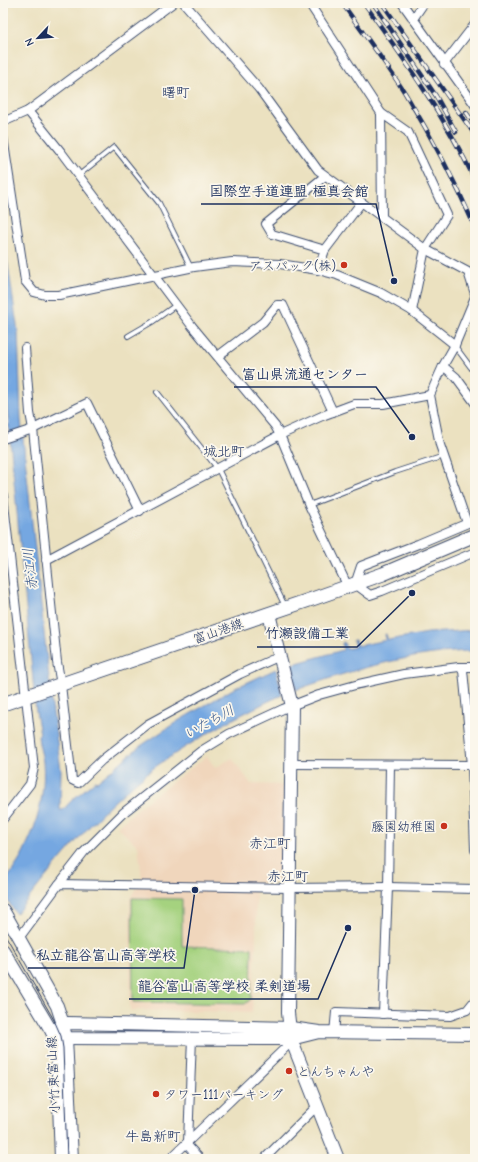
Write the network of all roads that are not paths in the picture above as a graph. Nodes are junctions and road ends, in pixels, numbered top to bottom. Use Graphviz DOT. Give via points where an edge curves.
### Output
graph roads {
  1 [pos="173,3"];
  2 [pos="184,3"];
  3 [pos="309,3"];
  4 [pos="402,3"];
  5 [pos="424,3"];
  6 [pos="413,18"];
  7 [pos="475,24"];
  8 [pos="444,64"];
  9 [pos="475,105"];
  10 [pos="28,111"];
  11 [pos="381,113"];
  12 [pos="3,122"];
  13 [pos="3,137"];
  14 [pos="79,175"];
  15 [pos="326,176"];
  16 [pos="361,203"];
  17 [pos="382,218"];
  18 [pos="425,249"];
  19 [pos="325,250"];
  20 [pos="191,268"];
  21 [pos="318,270"];
  22 [pos="154,274"];
  23 [pos="475,296"];
  24 [pos="176,304"];
  25 [pos="412,311"];
  26 [pos="128,336"];
  27 [pos="455,345"];
  28 [pos="25,348"];
  29 [pos="218,356"];
  30 [pos="443,366"];
  31 [pos="475,373"];
  32 [pos="157,392"];
  33 [pos="430,395"];
  34 [pos="475,403"];
  35 [pos="333,412"];
  36 [pos="30,429"];
  37 [pos="280,435"];
  38 [pos="5,438"];
  39 [pos="444,456"];
  40 [pos="218,469"];
  41 [pos="3,495"];
  42 [pos="308,505"];
  43 [pos="140,511"];
  44 [pos="471,522"];
  45 [pos="475,535"];
  46 [pos="475,552"];
  47 [pos="46,560"];
  48 [pos="351,585"];
  49 [pos="286,608"];
  50 [pos="269,614"];
  51 [pos="281,658"];
  52 [pos="459,667"];
  53 [pos="475,667"];
  54 [pos="57,686"];
  55 [pos="28,696"];
  56 [pos="292,701"];
  57 [pos="3,704"];
  58 [pos="292,764"];
  59 [pos="390,765"];
  60 [pos="472,765"];
  61 [pos="3,819"];
  62 [pos="475,850"];
  63 [pos="59,884"];
  64 [pos="388,887"];
  65 [pos="289,888"];
  66 [pos="475,889"];
  67 [pos="3,910"];
  68 [pos="16,934"];
  69 [pos="5,958"];
  70 [pos="475,1000"];
  71 [pos="383,1014"];
  72 [pos="64,1024"];
  73 [pos="52,1032"];
  74 [pos="291,1033"];
  75 [pos="334,1033"];
  76 [pos="475,1034"];
  77 [pos="66,1038"];
  78 [pos="192,1038"];
  79 [pos="318,1105"];
  80 [pos="187,1143"];
  81 [pos="61,1159"];
  82 [pos="72,1159"];
  83 [pos="170,1159"];
  84 [pos="200,1159"];
  85 [pos="264,1159"];
  86 [pos="338,1159"];
  1 -- 10 [label="street"];
  2 -- 15 [label="street" via="259,89 318,170"];
  3 -- 11 [label="street"];
  4 -- 6 [label="street"];
  5 -- 6 [label="street"];
  6 -- 8 [label="street"];
  7 -- 8 [label="street"];
  8 -- 9 [label="street"];
  10 -- 12 [label="street"];
  10 -- 14 [label="street"];
  11 -- 17 [label="street"];
  11 -- 18 [label="street" via="408,132 447,215"];
  13 -- 22 [label="street" via="25,281 34,292 59,295"];
  14 -- 20 [label="lane" via="114,147 159,203"];
  14 -- 22 [label="street"];
  15 -- 16 [label="street"];
  15 -- 19 [label="street" via="266,224 272,234"];
  16 -- 17 [label="street"];
  16 -- 19 [label="street"];
  17 -- 18 [label="street"];
  18 -- 23 [label="street" via="468,272"];
  18 -- 25 [label="street"];
  19 -- 21 [label="street"];
  20 -- 21 [label="street" via="232,262 280,264"];
  20 -- 22 [label="street"];
  21 -- 25 [label="street" via="381,293"];
  22 -- 24 [label="street"];
  23 -- 27 [label="street"];
  24 -- 26 [label="lane"];
  24 -- 29 [label="street"];
  25 -- 27 [label="street"];
  27 -- 30 [label="street"];
  27 -- 31 [label="lane"];
  28 -- 36 [label="street"];
  29 -- 35 [label="street" via="263,322 277,305 283,305"];
  29 -- 37 [label="street"];
  30 -- 33 [label="street"];
  30 -- 34 [label="street"];
  32 -- 40 [label="lane"];
  33 -- 35 [label="street" via="383,404 354,404"];
  33 -- 39 [label="street"];
  35 -- 37 [label="street"];
  36 -- 38 [label="street"];
  36 -- 43 [label="street" via="88,403"];
  36 -- 47 [label="street"];
  37 -- 40 [label="street"];
  37 -- 42 [label="street"];
  39 -- 42 [label="lane"];
  39 -- 44 [label="street"];
  40 -- 43 [label="street"];
  40 -- 49 [label="lane"];
  41 -- 55 [label="street"];
  42 -- 48 [label="street"];
  43 -- 47 [label="street"];
  44 -- 48 [label="street" via="362,566"];
  45 -- 48 [label="main road, 富山港線"];
  46 -- 48 [label="street" via="382,591 370,594"];
  47 -- 54 [label="street" via="57,662"];
  48 -- 49 [label="main road, 富山港線"];
  49 -- 50 [label="main road, 富山港線"];
  50 -- 51 [label="street"];
  50 -- 54 [label="main road, 富山港線"];
  51 -- 54 [label="street" via="240,674 148,724 102,760 78,783 72,780"];
  51 -- 56 [label="street"];
  52 -- 53 [label="street"];
  52 -- 56 [label="street" via="404,674"];
  52 -- 60 [label="street" via="463,670"];
  54 -- 55 [label="main road, 富山港線"];
  55 -- 57 [label="main road, 富山港線"];
  55 -- 61 [label="street" via="34,768 30,784"];
  56 -- 58 [label="street"];
  56 -- 63 [label="street" via="283,709 229,734 201,751 123,813 84,852"];
  58 -- 59 [label="street"];
  58 -- 65 [label="street"];
  59 -- 60 [label="street"];
  59 -- 64 [label="street"];
  60 -- 62 [label="street"];
  63 -- 65 [label="street"];
  63 -- 68 [label="street"];
  64 -- 65 [label="street"];
  64 -- 66 [label="street"];
  64 -- 71 [label="street"];
  65 -- 74 [label="street" via="288,1013"];
  67 -- 68 [label="street, 小竹東富山線"];
  68 -- 72 [label="street, 小竹東富山線" via="57,1006"];
  69 -- 73 [label="street, 小竹東富山線"];
  70 -- 71 [label="street" via="467,1010 450,1016"];
  71 -- 75 [label="street" via="336,1012"];
  72 -- 73 [label="street"];
  72 -- 74 [label="street"];
  72 -- 77 [label="street, 小竹東富山線"];
  73 -- 77 [label="street"];
  73 -- 81 [label="street, 小竹東富山線" via="57,1048"];
  74 -- 75 [label="street"];
  74 -- 78 [label="street"];
  74 -- 79 [label="street"];
  74 -- 80 [label="street" via="286,1047"];
  75 -- 76 [label="street"];
  77 -- 78 [label="street"];
  77 -- 82 [label="street, 小竹東富山線"];
  78 -- 80 [label="street"];
  79 -- 85 [label="street"];
  79 -- 86 [label="street"];
  80 -- 83 [label="street"];
  80 -- 84 [label="street"];
}
